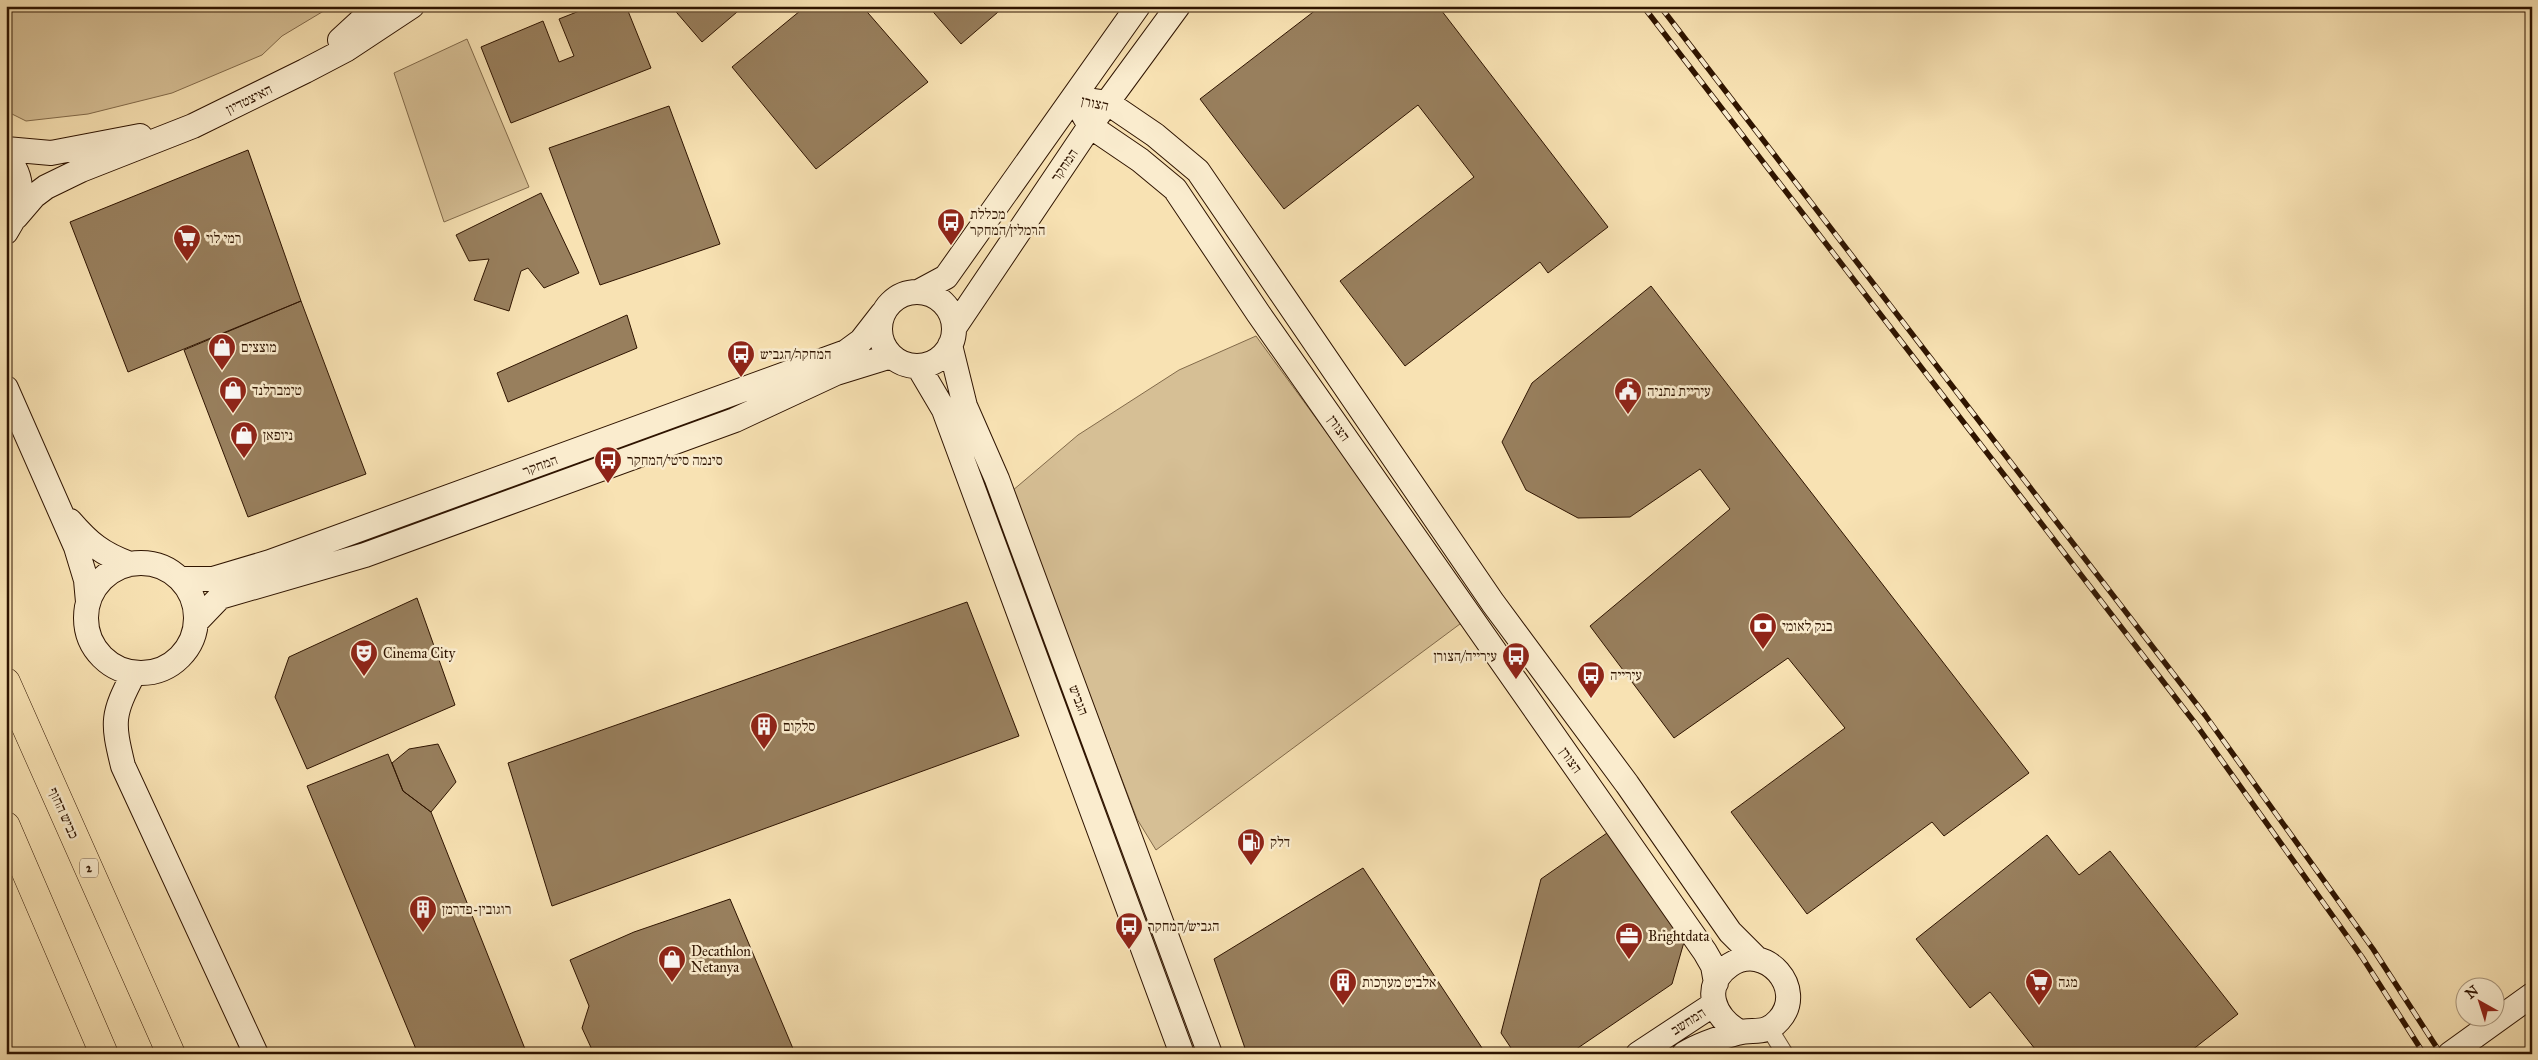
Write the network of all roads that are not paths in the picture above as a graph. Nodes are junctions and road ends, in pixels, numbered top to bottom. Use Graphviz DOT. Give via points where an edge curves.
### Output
graph roads {
  1 [pos="377,6"];
  2 [pos="412,6"];
  3 [pos="1138,6"];
  4 [pos="1178,6"];
  5 [pos="305,72"];
  6 [pos="1074,98"];
  7 [pos="1108,103"];
  8 [pos="193,126"];
  9 [pos="1090,126"];
  10 [pos="6,149"];
  11 [pos="6,157"];
  12 [pos="11,224"];
  13 [pos="920,292"];
  14 [pos="882,314"];
  15 [pos="952,336"];
  16 [pos="891,356"];
  17 [pos="918,366"];
  18 [pos="6,388"];
  19 [pos="997,479"];
  20 [pos="975,494"];
  21 [pos="58,509"];
  22 [pos="130,564"];
  23 [pos="180,579"];
  24 [pos="88,602"];
  25 [pos="1493,603"];
  26 [pos="1473,620"];
  27 [pos="196,622"];
  28 [pos="134,673"];
  29 [pos="6,682"];
  30 [pos="6,826"];
  31 [pos="1757,959"];
  32 [pos="145,994"];
  33 [pos="1715,994"];
  34 [pos="2532,995"];
  35 [pos="1769,1028"];
  36 [pos="1740,1032"];
  37 [pos="104,1054"];
  38 [pos="172,1054"];
  39 [pos="177,1054"];
  40 [pos="256,1054"];
  41 [pos="1182,1054"];
  42 [pos="1210,1054"];
  43 [pos="1638,1054"];
  44 [pos="1684,1054"];
  45 [pos="1786,1054"];
  46 [pos="2450,1054"];
  1 -- 5 [label="street"];
  2 -- 5 [label="street"];
  3 -- 6 [label="street"];
  4 -- 7 [label="street, המחקר"];
  5 -- 8 [label="street, האיצטדיון"];
  6 -- 7 [label="street, הצורן"];
  6 -- 9 [label="street, הצורן"];
  6 -- 13 [label="street" via="946,277"];
  7 -- 9 [label="street, המחקר"];
  7 -- 25 [label="street, הצורן" via="1155,135 1198,171"];
  8 -- 10 [label="street" via="51,153"];
  8 -- 12 [label="street" via="62,178 34,196"];
  9 -- 15 [label="street, המחקר"];
  9 -- 26 [label="street, הצורן" via="1175,189"];
  11 -- 12 [label="street" via="19,179 21,198"];
  13 -- 14 [label="street" via="908,292 898,297"];
  13 -- 15 [label="street" via="941,300 952,317"];
  14 -- 16 [label="street" via="880,337"];
  14 -- 23 [label="street, המחקר" via="861,341 846,352 760,385 270,562 212,579"];
  15 -- 17 [label="street" via="937,360"];
  15 -- 19 [label="street, הגביש" via="965,406"];
  16 -- 17 [label="street" via="908,365"];
  16 -- 27 [label="street, המחקר" via="836,373 735,420 365,555 220,597"];
  17 -- 20 [label="street, הגביש" via="944,410"];
  18 -- 21 [label="street"];
  19 -- 20 [label="street"];
  19 -- 42 [label="street, הגביש"];
  20 -- 41 [label="street, הגביש"];
  21 -- 22 [label="street" via="103,554"];
  21 -- 24 [label="street" via="76,547 86,580"];
  22 -- 23 [label="street" via="148,563 163,567"];
  22 -- 24 [label="street" via="106,576"];
  23 -- 27 [label="street" via="194,600"];
  24 -- 28 [label="street" via="88,634 95,649 105,661"];
  25 -- 26 [label="street"];
  25 -- 31 [label="street, הצורן" via="1627,784 1730,932"];
  26 -- 33 [label="street, הצורן" via="1705,952 1712,966"];
  27 -- 28 [label="street" via="189,646 179,659 150,673"];
  28 -- 40 [label="street" via="116,713 115,732 123,766"];
  29 -- 32 [label="highway, כביש החוף / 2"];
  30 -- 37 [label="highway"];
  31 -- 33 [label="street" via="1743,959 1731,964 1722,972"];
  31 -- 35 [label="street" via="1770,964 1786,984 1786,1009"];
  32 -- 38 [label="highway, כביש החוף / 2"];
  32 -- 39 [label="highway"];
  33 -- 36 [label="street" via="1720,1016"];
  33 -- 43 [label="street, המחשב"];
  34 -- 46 [label="street"];
  35 -- 36 [label="street" via="1757,1033"];
  35 -- 45 [label="street"];
  36 -- 44 [label="street, המחשב"];
}
